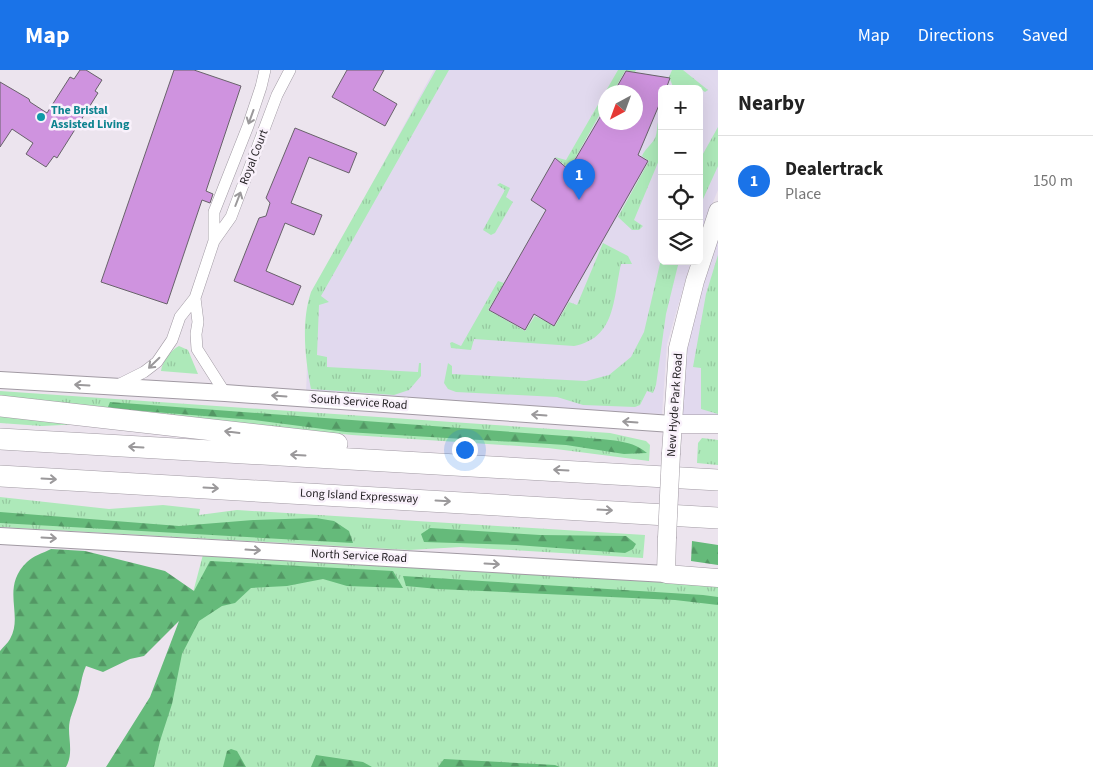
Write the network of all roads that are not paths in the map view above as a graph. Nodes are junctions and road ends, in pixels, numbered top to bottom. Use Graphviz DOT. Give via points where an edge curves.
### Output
graph roads {
  1 [pos="265,70"];
  2 [pos="290,70"];
  3 [pos="718,212"];
  4 [pos="214,241"];
  5 [pos="195,298"];
  6 [pos="0,380"];
  7 [pos="114,386"];
  8 [pos="225,393"];
  9 [pos="0,406"];
  10 [pos="672,424"];
  11 [pos="718,424"];
  12 [pos="0,439"];
  13 [pos="382,460"];
  14 [pos="0,476"];
  15 [pos="718,480"];
  16 [pos="718,518"];
  17 [pos="0,536"];
  18 [pos="666,574"];
  19 [pos="718,578"];
  1 -- 4 [label="street, Royal Court, one-way" via="248,126 214,212"];
  4 -- 2 [label="street, Royal Court, one-way" via="231,218 277,95"];
  3 -- 10 [label="main road, New Hyde Park Road" via="695,281 678,348"];
  4 -- 5 [label="street, Royal Court"];
  5 -- 7 [label="street, one-way" via="180,317 172,340 157,362"];
  5 -- 8 [label="street" via="197,349"];
  7 -- 6 [label="main road, South Service Road, one-way"];
  7 -- 8 [label="main road, South Service Road"];
  10 -- 8 [label="main road, South Service Road, one-way"];
  13 -- 9 [label="highway, one-way" via="339,444"];
  10 -- 11 [label="main road, South Service Road"];
  10 -- 18 [label="main road, New Hyde Park Road, bridge"];
  13 -- 12 [label="highway, one-way"];
  15 -- 13 [label="highway, one-way"];
  14 -- 16 [label="highway, Long Island Expressway, one-way"];
  17 -- 18 [label="main road, North Service Road, one-way"];
  18 -- 19 [label="main road, North Service Road"];
}
